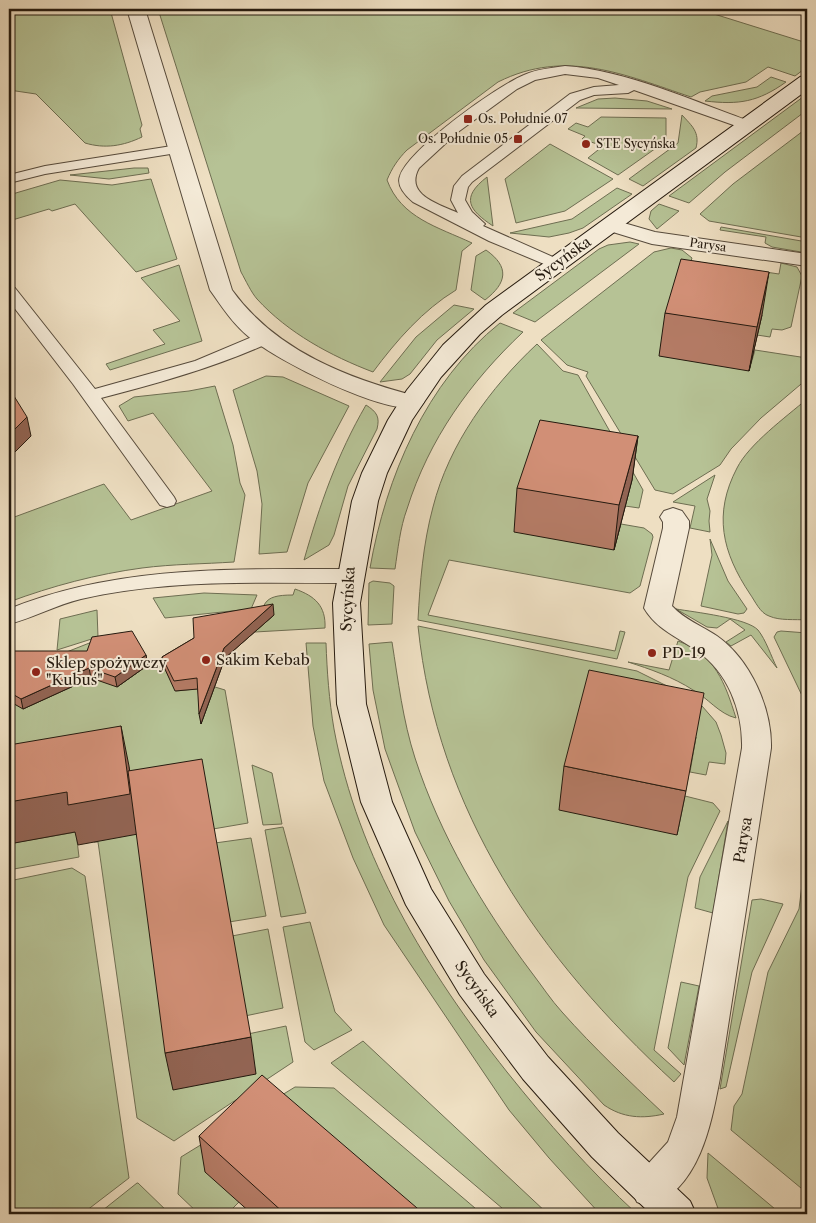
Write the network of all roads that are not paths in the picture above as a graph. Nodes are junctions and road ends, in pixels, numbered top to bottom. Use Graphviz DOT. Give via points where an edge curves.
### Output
graph roads {
  1 [pos="136,9"];
  2 [pos="807,80"];
  3 [pos="667,96"];
  4 [pos="747,125"];
  5 [pos="178,149"];
  6 [pos="9,179"];
  7 [pos="610,225"];
  8 [pos="494,238"];
  9 [pos="807,260"];
  10 [pos="556,264"];
  11 [pos="9,290"];
  12 [pos="265,338"];
  13 [pos="89,396"];
  14 [pos="412,402"];
  15 [pos="167,501"];
  16 [pos="672,517"];
  17 [pos="348,576"];
  18 [pos="9,616"];
  19 [pos="650,1189"];
  20 [pos="677,1214"];
  1 -- 5 [label="street"];
  2 -- 4 [label="street, Sycyńska"];
  3 -- 4 [label="lane"];
  3 -- 8 [label="lane" via="614,88 586,92 566,102 466,179 458,200 460,206"];
  3 -- 8 [label="lane" via="591,72 542,72 512,86 424,153 408,174 409,191 434,208"];
  4 -- 7 [label="street, Sycyńska"];
  5 -- 6 [label="lane" via="45,170"];
  5 -- 12 [label="street" via="221,290 248,324"];
  7 -- 9 [label="street, Parysa" via="652,238"];
  7 -- 10 [label="street, Sycyńska"];
  8 -- 10 [label="lane"];
  10 -- 14 [label="street, Sycyńska" via="470,329 430,372"];
  11 -- 13 [label="lane"];
  12 -- 13 [label="lane" via="215,360"];
  12 -- 14 [label="street" via="342,382"];
  13 -- 15 [label="lane"];
  14 -- 17 [label="street, Sycyńska" via="368,491 354,538"];
  16 -- 19 [label="street, Parysa" via="676,528 658,608 669,620 721,654 730,664 754,718 756,757 692,1126 681,1154"];
  17 -- 18 [label="lane" via="200,577 128,583 80,592"];
  17 -- 19 [label="street, Sycyńska" via="346,636 356,729 389,835 413,886 440,935 514,1042 559,1095"];
  19 -- 20 [label="street, Sycyńska"];
}
